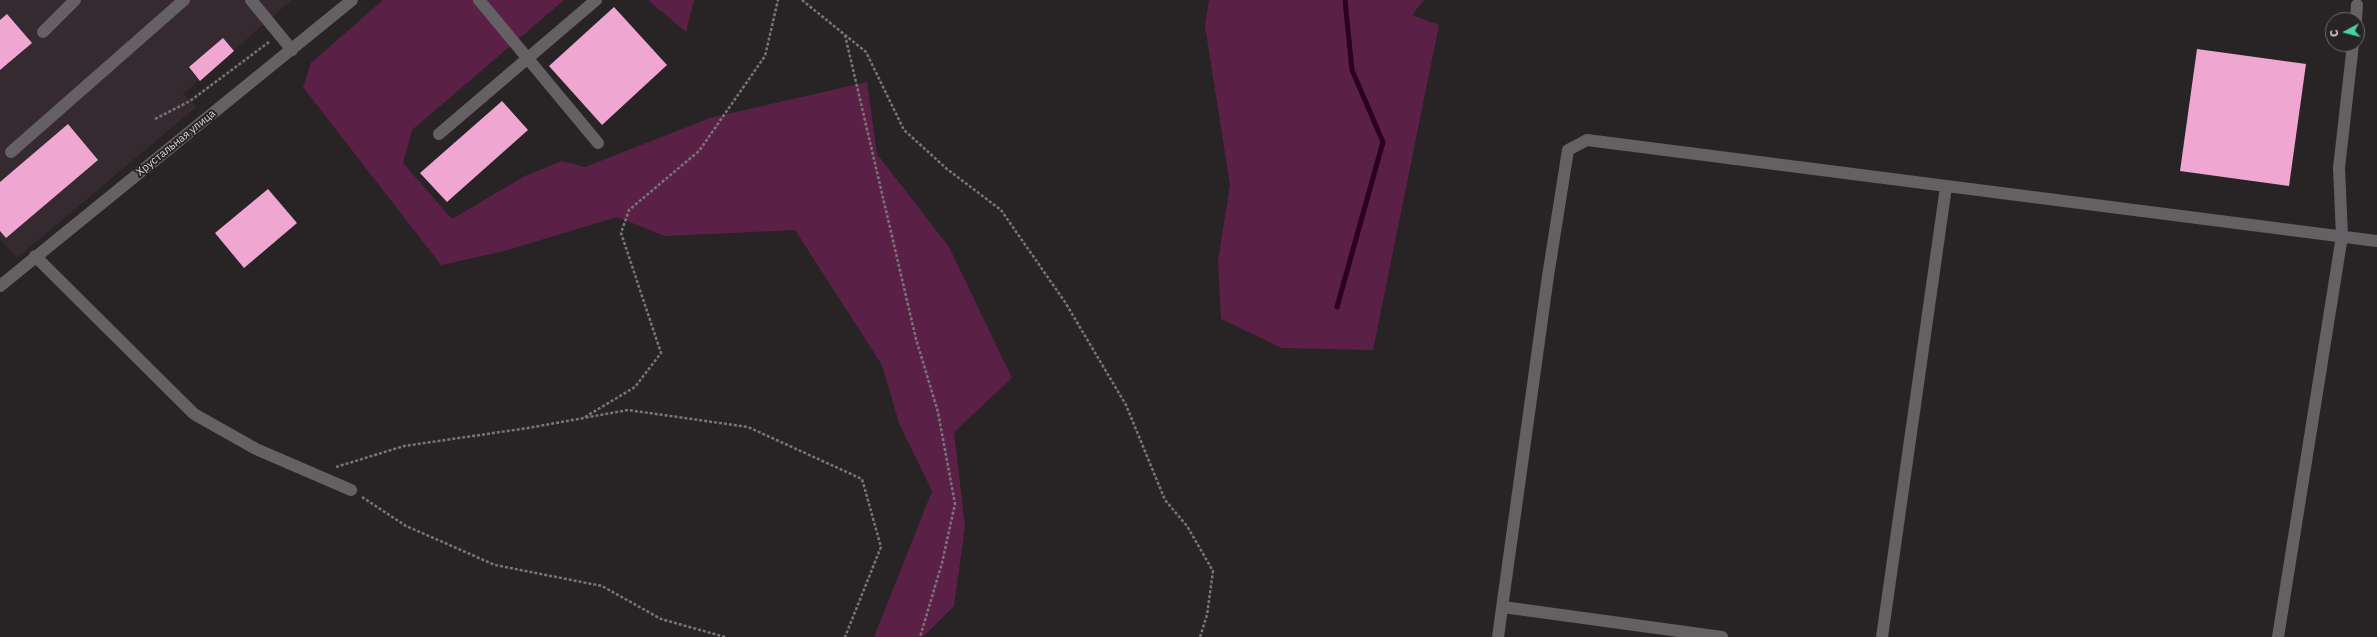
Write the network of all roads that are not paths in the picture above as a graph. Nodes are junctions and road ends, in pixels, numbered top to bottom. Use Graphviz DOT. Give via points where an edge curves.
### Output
graph roads {
  1 [pos="74,0"];
  2 [pos="184,0"];
  3 [pos="251,0"];
  4 [pos="352,0"];
  5 [pos="480,0"];
  6 [pos="596,0"];
  7 [pos="2357,5"];
  8 [pos="2357,12"];
  9 [pos="43,32"];
  10 [pos="292,50"];
  11 [pos="2352,52"];
  12 [pos="528,58"];
  13 [pos="439,134"];
  14 [pos="598,143"];
  15 [pos="11,152"];
  16 [pos="1946,187"];
  17 [pos="2342,236"];
  18 [pos="2377,241"];
  19 [pos="35,256"];
  20 [pos="2,280"];
  21 [pos="351,490"];
  22 [pos="1503,607"];
  23 [pos="1498,637"];
  24 [pos="1722,637"];
  25 [pos="1882,637"];
  26 [pos="2278,637"];
  1 -- 9 [label="street"];
  2 -- 15 [label="street"];
  3 -- 10 [label="street"];
  4 -- 10 [label="street, Хрустальная улица"];
  5 -- 12 [label="street"];
  6 -- 12 [label="street"];
  7 -- 8 [label="street"];
  10 -- 19 [label="street, Хрустальная улица"];
  11 -- 17 [label="street" via="2339,168"];
  12 -- 13 [label="street"];
  12 -- 14 [label="street"];
  16 -- 17 [label="street"];
  16 -- 22 [label="street" via="1587,140 1568,150 1548,276"];
  16 -- 25 [label="street"];
  17 -- 18 [label="street"];
  17 -- 26 [label="street"];
  19 -- 20 [label="street, Хрустальная улица"];
  19 -- 21 [label="street" via="194,414 256,449"];
  22 -- 23 [label="street"];
  22 -- 24 [label="street"];
}
